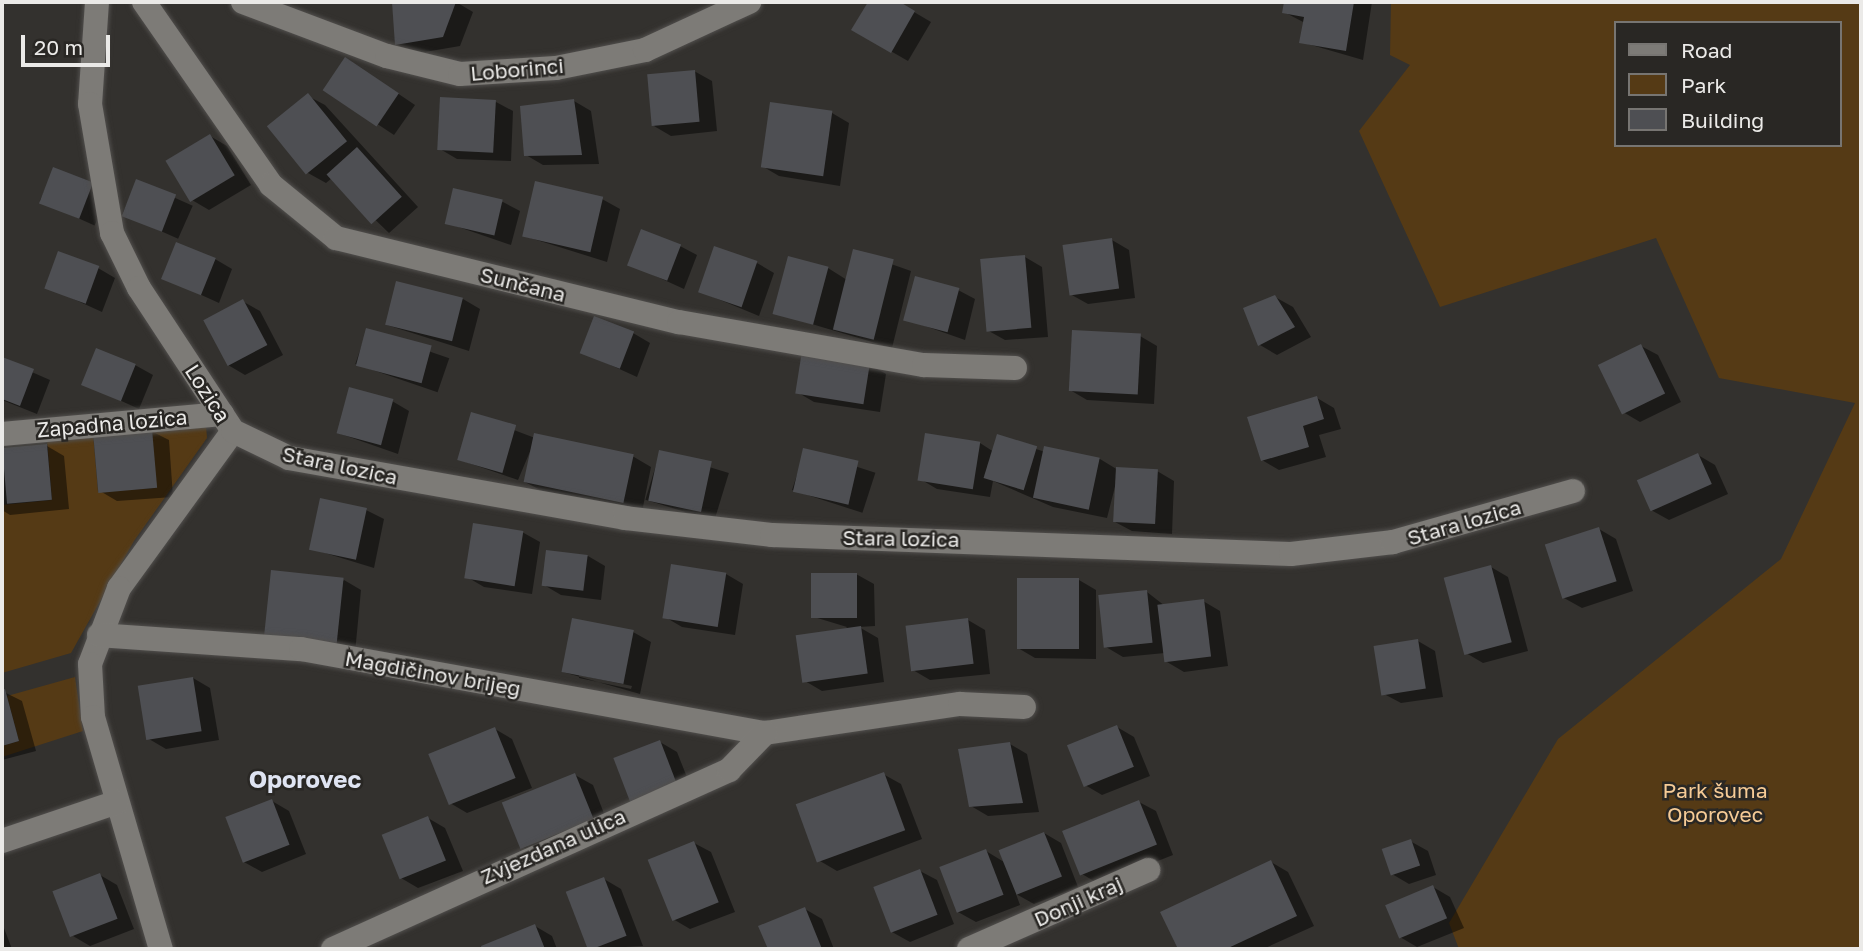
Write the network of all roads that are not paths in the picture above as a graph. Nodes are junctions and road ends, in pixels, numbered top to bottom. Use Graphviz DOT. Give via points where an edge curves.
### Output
graph roads {
  1 [pos="97,2"];
  2 [pos="144,2"];
  3 [pos="243,2"];
  4 [pos="749,2"];
  5 [pos="1015,368"];
  6 [pos="227,423"];
  7 [pos="2,433"];
  8 [pos="1573,491"];
  9 [pos="99,635"];
  10 [pos="1024,707"];
  11 [pos="765,733"];
  12 [pos="117,803"];
  13 [pos="2,841"];
  14 [pos="1148,870"];
  15 [pos="162,949"];
  16 [pos="334,949"];
  17 [pos="969,949"];
  1 -- 6 [label="street, Lozica" via="90,104 112,233 139,289"];
  2 -- 5 [label="street, Sunčana" via="271,185 336,238 679,322 924,365"];
  3 -- 4 [label="street, Loborinci" via="387,56 460,74 556,68 645,50"];
  6 -- 7 [label="street, Zapadna lozica"];
  6 -- 8 [label="street, Stara lozica" via="289,458 625,518 772,535 1291,554 1393,542"];
  6 -- 9 [label="street, Lozica" via="119,587"];
  9 -- 11 [label="street, Magdičinov brijeg" via="301,649"];
  9 -- 12 [label="street, Lozica" via="90,664 93,717"];
  10 -- 11 [label="street, Magdičinov brijeg" via="960,704"];
  11 -- 16 [label="street, Zvjezdana ulica" via="729,770"];
  12 -- 13 [label="street"];
  12 -- 15 [label="street, Lozica"];
  14 -- 17 [label="street, Donji kraj"];
}
